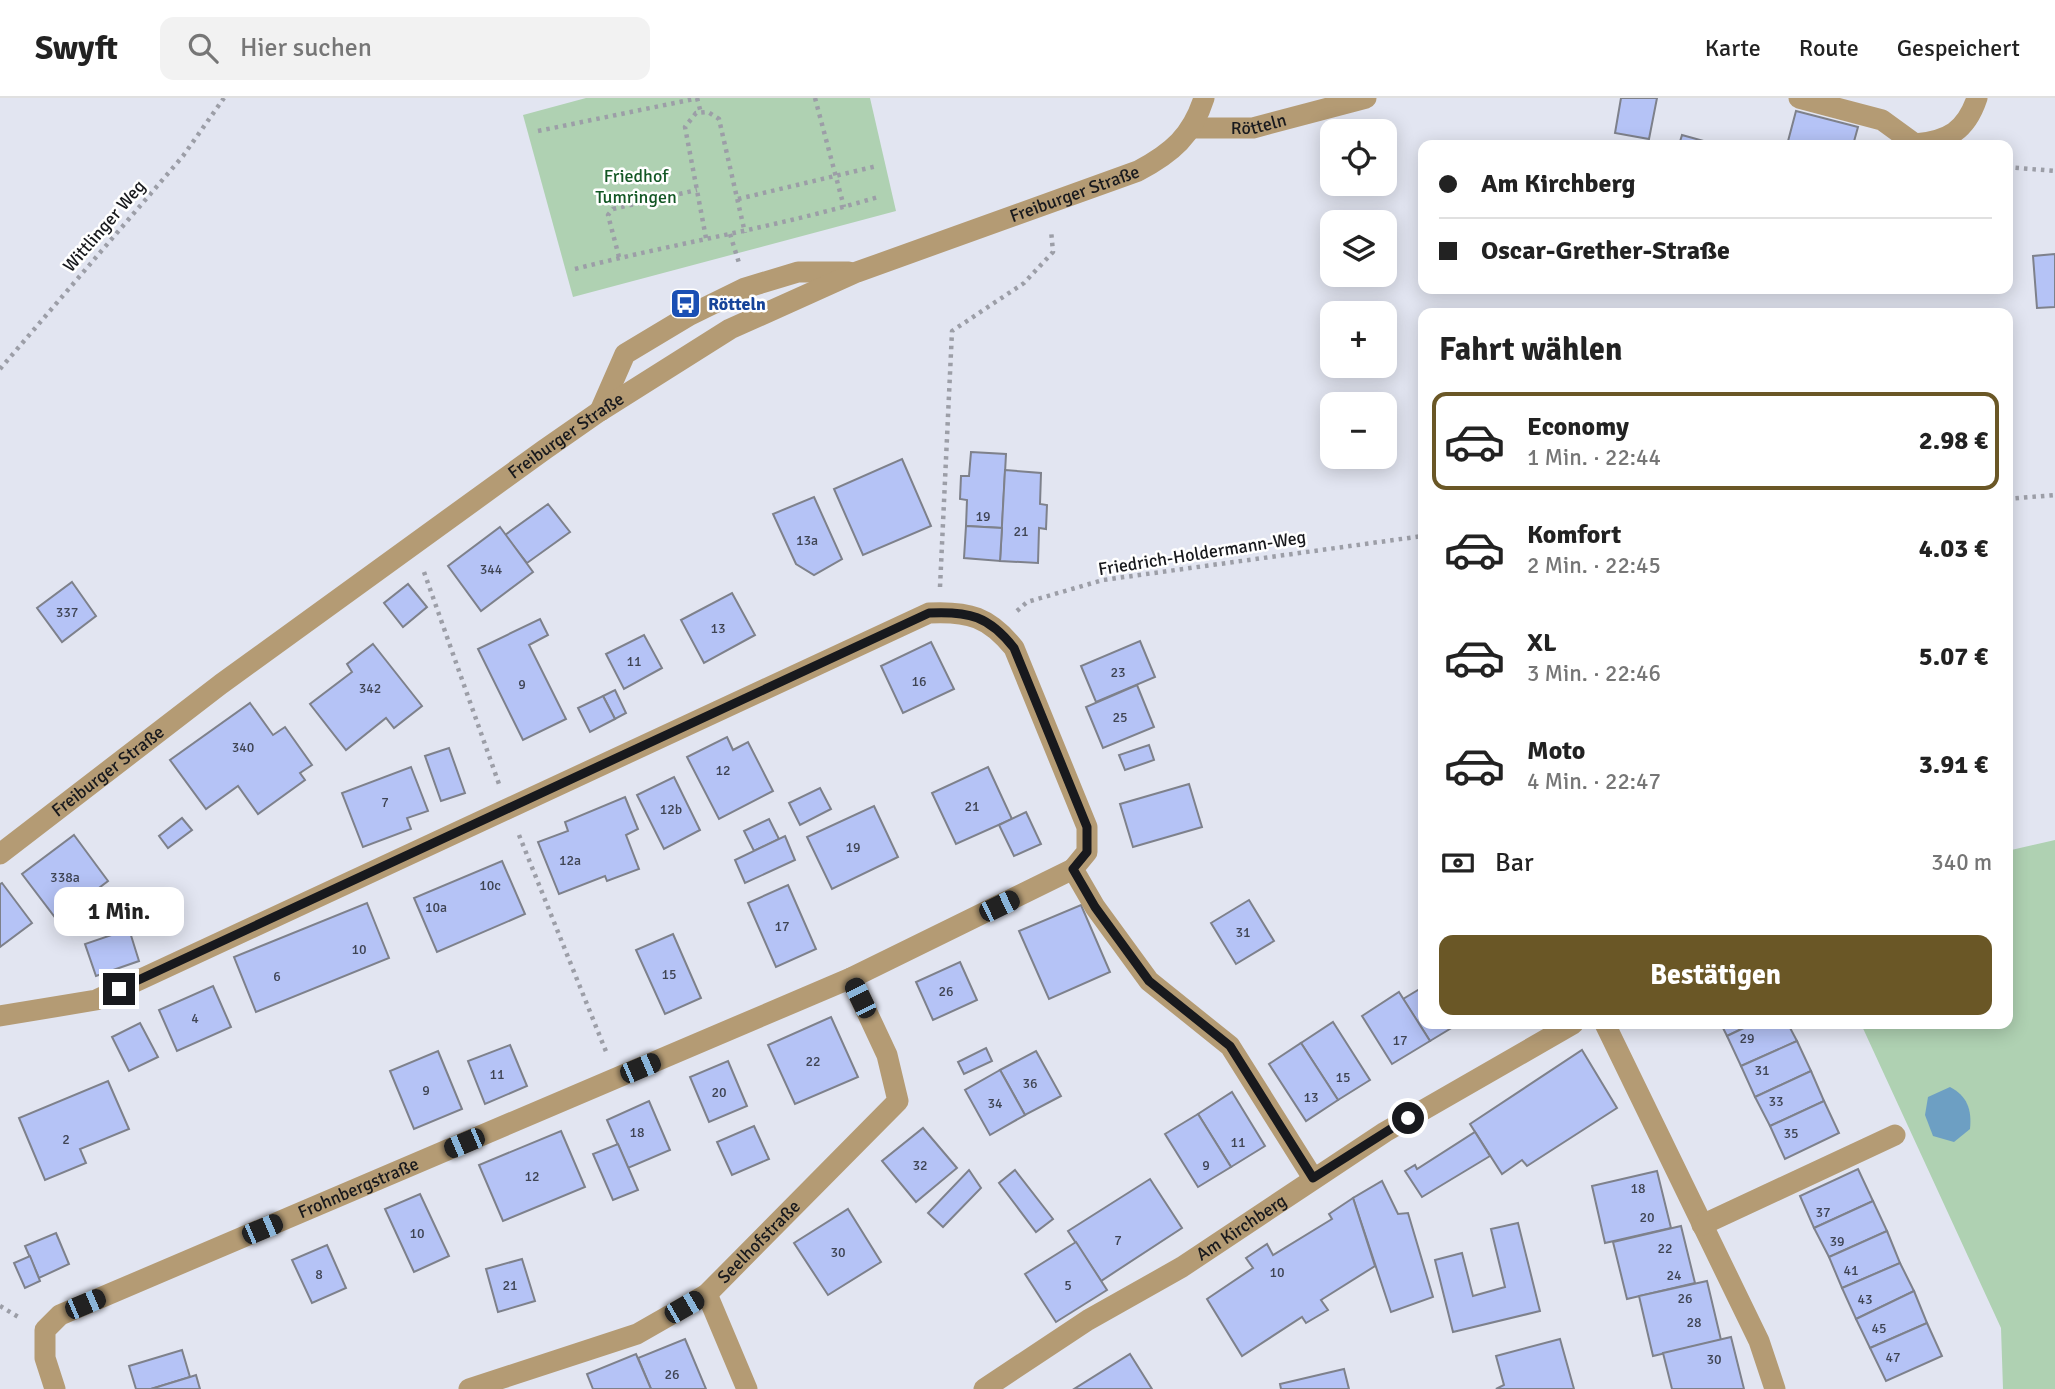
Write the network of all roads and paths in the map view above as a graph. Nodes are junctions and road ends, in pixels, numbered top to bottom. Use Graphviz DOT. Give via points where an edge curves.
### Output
graph roads {
  1 [pos="224,98"];
  2 [pos="698,98"];
  3 [pos="815,98"];
  4 [pos="1204,98"];
  5 [pos="1366,98"];
  6 [pos="1799,98"];
  7 [pos="1977,98"];
  8 [pos="701,113"];
  9 [pos="1191,128"];
  10 [pos="538,131"];
  11 [pos="1910,140"];
  12 [pos="1943,140"];
  13 [pos="877,166"];
  14 [pos="2013,168"];
  15 [pos="2055,171"];
  16 [pos="836,175"];
  17 [pos="696,190"];
  18 [pos="878,197"];
  19 [pos="738,199"];
  20 [pos="1050,203"];
  21 [pos="844,207"];
  22 [pos="746,233"];
  23 [pos="730,234"];
  24 [pos="706,238"];
  25 [pos="619,257"];
  26 [pos="737,257"];
  27 [pos="575,269"];
  28 [pos="857,272"];
  29 [pos="0,369"];
  30 [pos="600,411"];
  31 [pos="2055,495"];
  32 [pos="2013,498"];
  33 [pos="1418,537"];
  34 [pos="939,613"];
  35 [pos="998,628"];
  36 [pos="0,854"];
  37 [pos="1073,869"];
  38 [pos="851,978"];
  39 [pos="0,1016"];
  40 [pos="1564,1029"];
  41 [pos="1607,1029"];
  42 [pos="1895,1135"];
  43 [pos="1313,1178"];
  44 [pos="1702,1225"];
  45 [pos="707,1294"];
  46 [pos="55,1389"];
  47 [pos="469,1389"];
  48 [pos="747,1389"];
  49 [pos="984,1389"];
  50 [pos="1774,1389"];
  1 -- 29 [label="path, Wittlinger Weg" via="183,156"];
  2 -- 8 [label="path"];
  2 -- 10 [label="path"];
  3 -- 16 [label="path"];
  4 -- 9 [label="street, Freiburger Straße"];
  5 -- 9 [label="street, Rötteln" via="1253,128"];
  6 -- 11 [label="street" via="1882,120"];
  7 -- 12 [label="street" via="1970,118"];
  8 -- 17 [label="path" via="685,127"];
  8 -- 19 [label="path" via="719,119"];
  9 -- 20 [label="street, Freiburger Straße" via="1168,155 1138,172"];
  13 -- 16 [label="path"];
  14 -- 15 [label="path"];
  16 -- 19 [label="path"];
  16 -- 21 [label="path"];
  17 -- 24 [label="path"];
  17 -- 25 [label="path" via="613,209 608,215"];
  18 -- 21 [label="path"];
  19 -- 22 [label="path"];
  20 -- 28 [label="street, Freiburger Straße"];
  20 -- 34 [label="path" via="1053,252 1024,283 952,331"];
  21 -- 22 [label="path"];
  22 -- 23 [label="path"];
  23 -- 24 [label="path"];
  23 -- 26 [label="path"];
  24 -- 25 [label="path"];
  25 -- 27 [label="path"];
  28 -- 30 [label="street, Freiburger Straße" via="730,329"];
  28 -- 30 [label="street" via="798,272 745,288 690,315 625,354"];
  30 -- 36 [label="street, Freiburger Straße" via="221,684"];
  31 -- 32 [label="path"];
  33 -- 35 [label="path, Friedrich-Holdermann-Weg" via="1103,580 1027,602"];
  34 -- 35 [label="street" via="987,620"];
  34 -- 39 [label="street" via="929,613 727,705 96,1000"];
  35 -- 37 [label="street" via="1019,658 1087,827 1087,852"];
  37 -- 38 [label="street, Frohnbergstraße"];
  37 -- 43 [label="street" via="1149,981 1230,1046"];
  38 -- 45 [label="street, Seelhofstraße" via="887,1055 898,1101"];
  38 -- 46 [label="street, Frohnbergstraße" via="60,1315 45,1330 45,1358"];
  40 -- 43 [label="street, Am Kirchberg"];
  41 -- 44 [label="street"];
  42 -- 44 [label="street"];
  43 -- 49 [label="street, Am Kirchberg" via="1182,1267 1088,1320"];
  44 -- 50 [label="street" via="1759,1341"];
  45 -- 47 [label="street, Seelhofstraße" via="637,1334"];
  45 -- 48 [label="street"];
}
